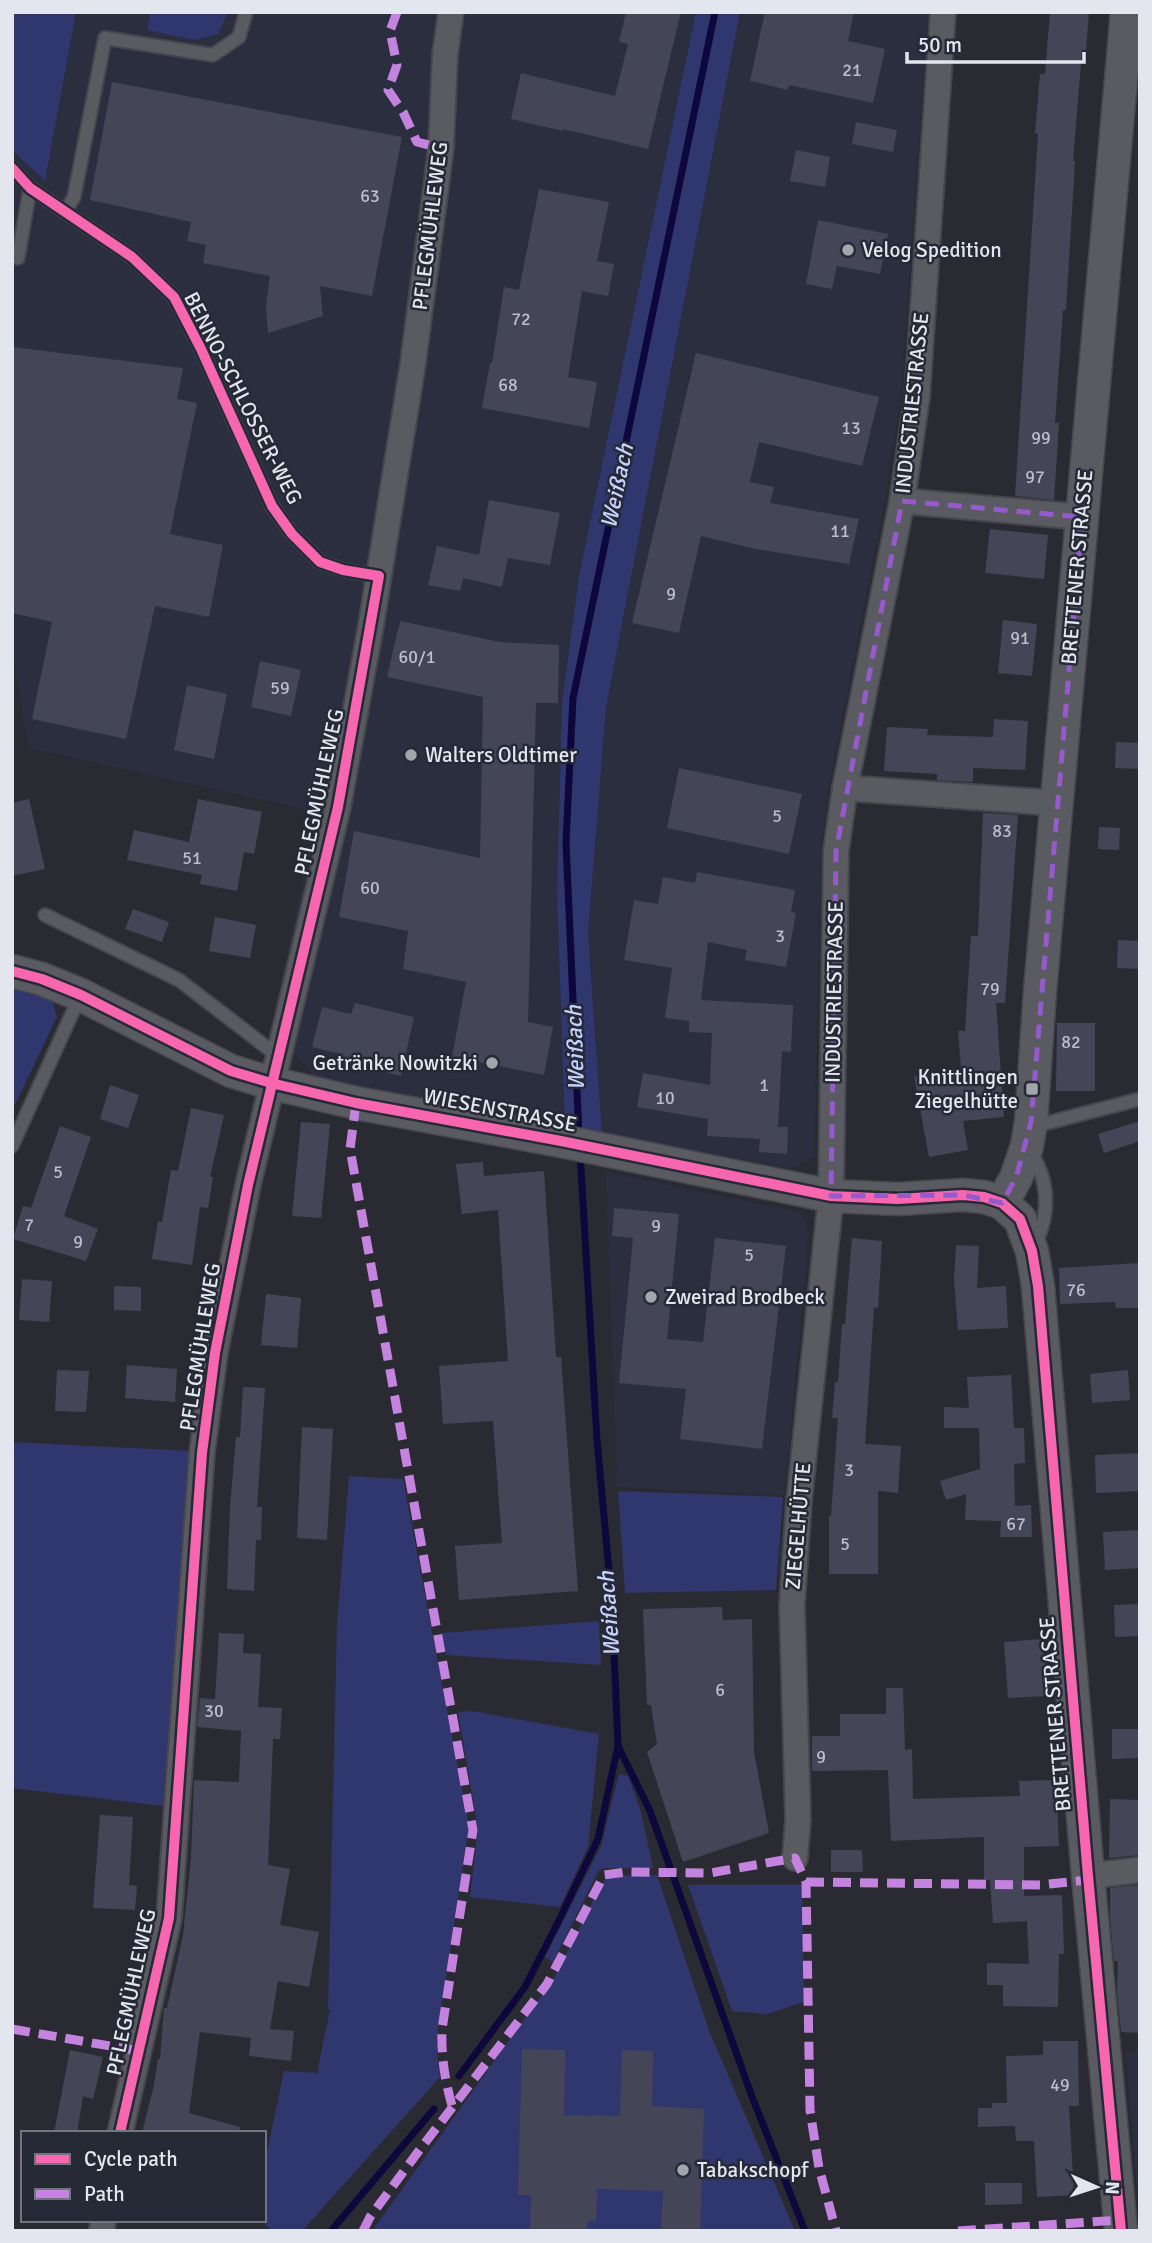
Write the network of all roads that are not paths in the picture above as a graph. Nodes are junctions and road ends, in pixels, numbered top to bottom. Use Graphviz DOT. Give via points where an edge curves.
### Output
graph roads {
  1 [pos="246,12"];
  2 [pos="451,12"];
  3 [pos="943,12"];
  4 [pos="1127,12"];
  5 [pos="12,169"];
  6 [pos="30,188"];
  7 [pos="65,212"];
  8 [pos="18,258"];
  9 [pos="902,501"];
  10 [pos="1082,517"];
  11 [pos="379,576"];
  12 [pos="845,788"];
  13 [pos="1056,803"];
  14 [pos="45,915"];
  15 [pos="12,971"];
  16 [pos="81,995"];
  17 [pos="274,1070"];
  18 [pos="1140,1100"];
  19 [pos="1029,1134"];
  20 [pos="12,1146"];
  21 [pos="831,1196"];
  22 [pos="1002,1203"];
  23 [pos="1032,1251"];
  24 [pos="795,1858"];
  25 [pos="1140,1870"];
  26 [pos="1088,1876"];
  27 [pos="120,2131"];
  28 [pos="1121,2231"];
  1 -- 7 [label="lane" via="239,37 213,55 105,38 74,197"];
  2 -- 11 [label="street, PFLEGMÜHLEWEG" via="441,148"];
  3 -- 9 [label="street, INDUSTRIESTRASSE" via="917,397"];
  4 -- 10 [label="street, BRETTENER STRASSE"];
  5 -- 6 [label="lane, BENNO-SCHLOSSER-WEG"];
  6 -- 7 [label="lane, BENNO-SCHLOSSER-WEG"];
  6 -- 8 [label="lane"];
  7 -- 11 [label="lane, BENNO-SCHLOSSER-WEG" via="132,257 174,297 272,506 292,534 320,562"];
  9 -- 10 [label="street"];
  9 -- 12 [label="street, INDUSTRIESTRASSE"];
  10 -- 13 [label="street, BRETTENER STRASSE"];
  11 -- 17 [label="street, PFLEGMÜHLEWEG" via="338,807"];
  12 -- 13 [label="street"];
  12 -- 21 [label="street, INDUSTRIESTRASSE" via="835,851"];
  13 -- 19 [label="street, BRETTENER STRASSE"];
  14 -- 17 [label="lane" via="178,980"];
  15 -- 16 [label="street, WIESENSTRASSE"];
  16 -- 17 [label="street, WIESENSTRASSE" via="231,1071"];
  16 -- 20 [label="lane"];
  17 -- 21 [label="street, WIESENSTRASSE" via="356,1103"];
  17 -- 27 [label="street, PFLEGMÜHLEWEG" via="215,1353 202,1453 169,1918"];
  18 -- 19 [label="lane" via="1047,1123"];
  19 -- 22 [label="street, BRETTENER STRASSE" via="1016,1178"];
  19 -- 23 [label="lane" via="1046,1189 1043,1230"];
  21 -- 22 [label="street, WIESENSTRASSE" via="898,1199 963,1195"];
  21 -- 24 [label="street, ZIEGELHÜTTE" via="792,1605"];
  22 -- 23 [label="street, BRETTENER STRASSE" via="1020,1219"];
  23 -- 26 [label="street, BRETTENER STRASSE"];
  25 -- 26 [label="street"];
  26 -- 28 [label="street, BRETTENER STRASSE"];
}
